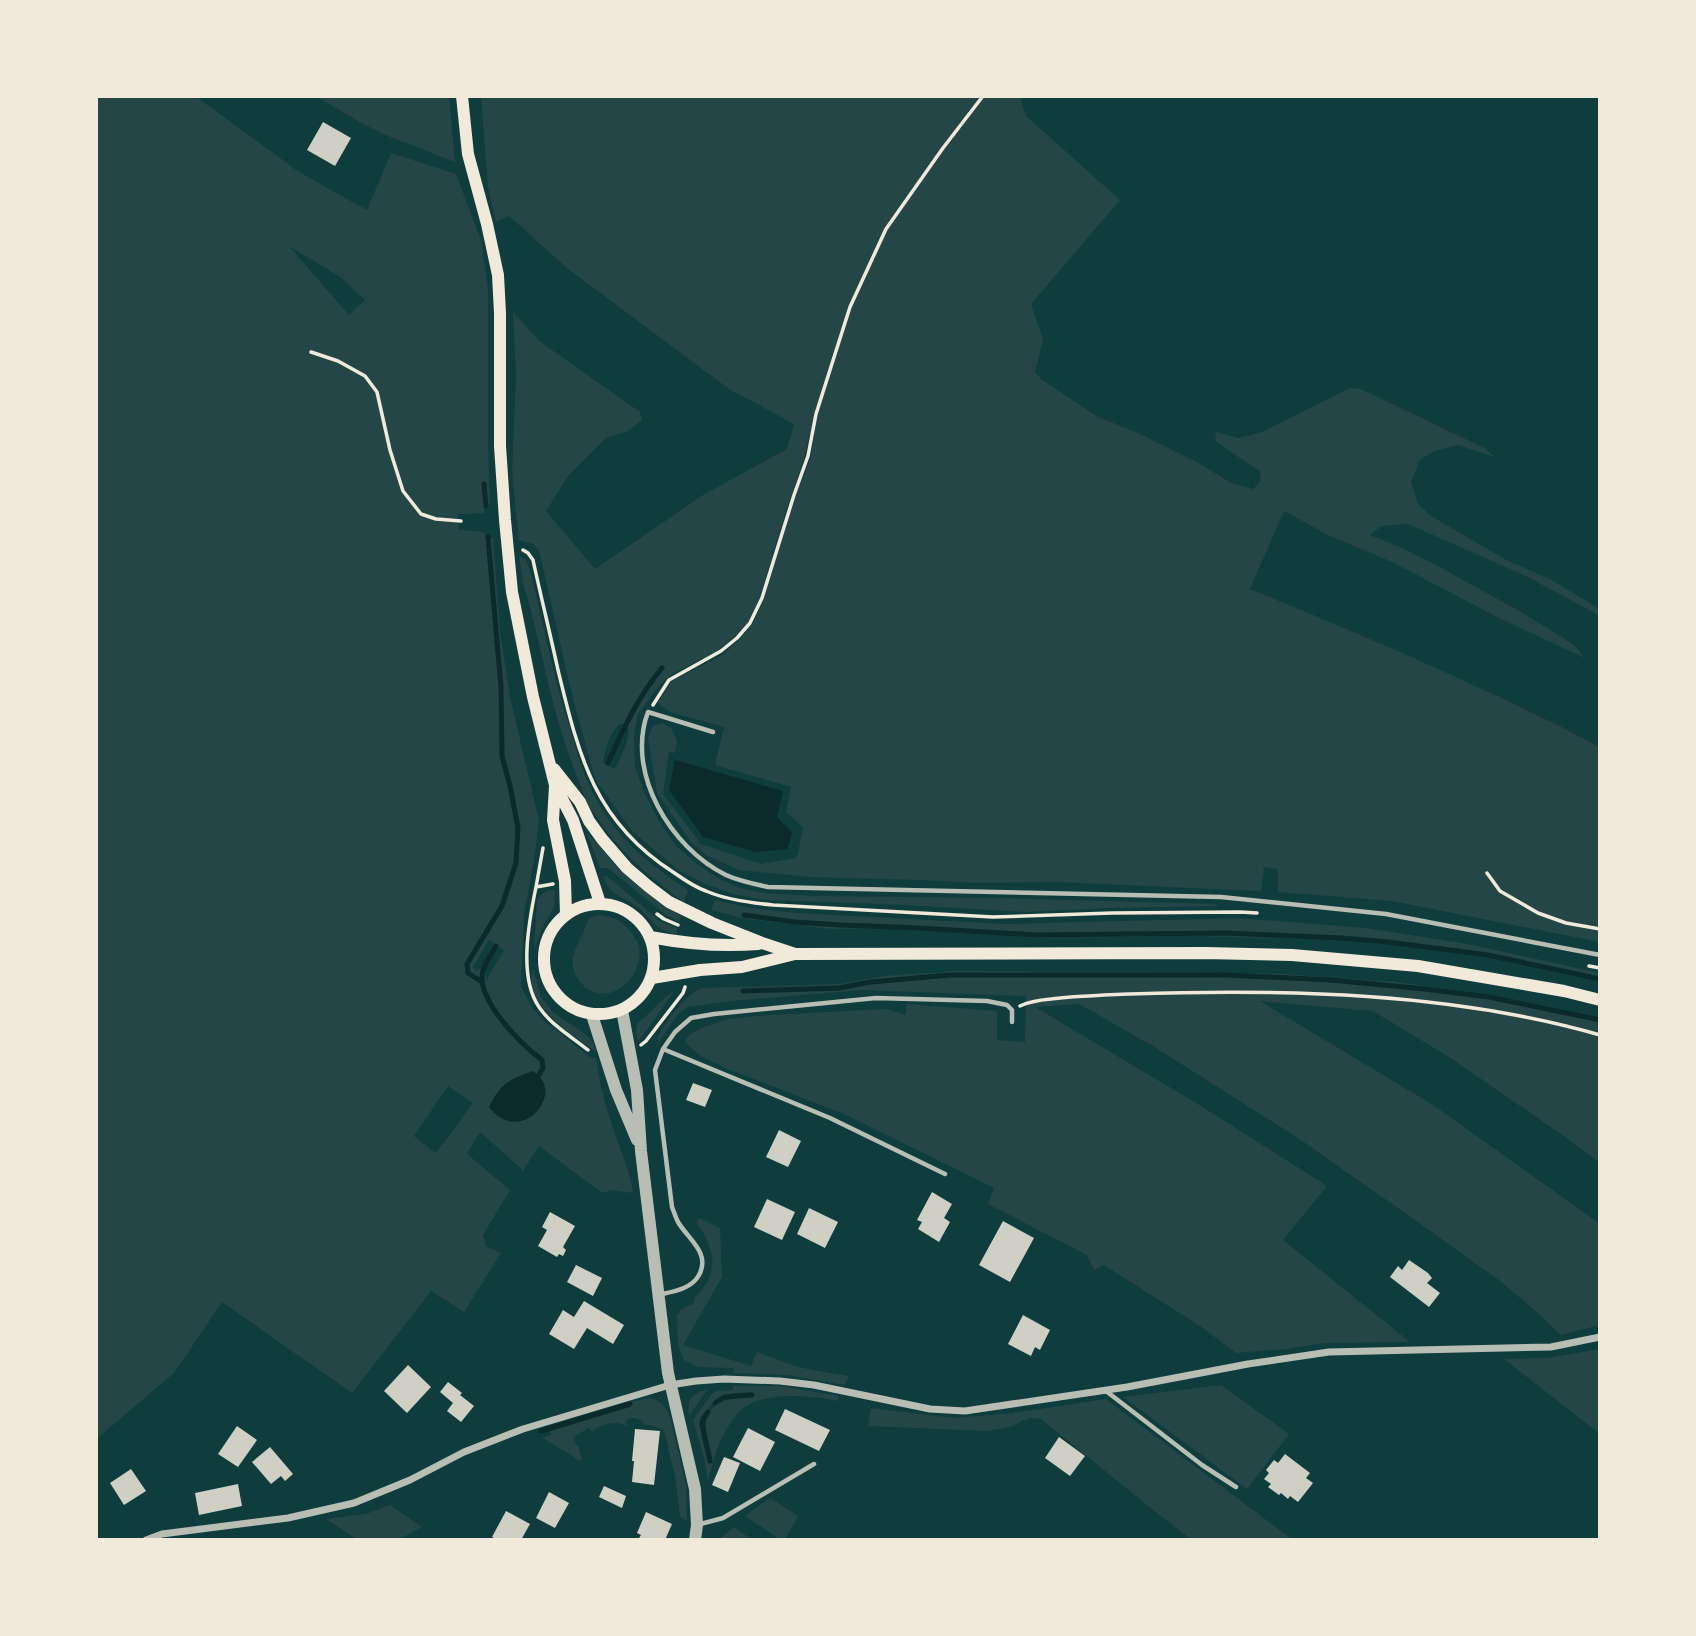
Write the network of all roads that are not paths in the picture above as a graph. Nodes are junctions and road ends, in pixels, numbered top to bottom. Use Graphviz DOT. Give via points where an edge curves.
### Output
graph roads {
  1 [pos="461,96"];
  2 [pos="713,732"];
  3 [pos="550,763"];
  4 [pos="555,785"];
  5 [pos="600,902"];
  6 [pos="566,914"];
  7 [pos="650,937"];
  8 [pos="762,943"];
  9 [pos="795,954"];
  10 [pos="1600,955"];
  11 [pos="652,978"];
  12 [pos="1600,1000"];
  13 [pos="622,1010"];
  14 [pos="592,1015"];
  15 [pos="1012,1022"];
  16 [pos="663,1049"];
  17 [pos="641,1151"];
  18 [pos="945,1174"];
  19 [pos="659,1294"];
  20 [pos="1600,1337"];
  21 [pos="670,1385"];
  22 [pos="1106,1391"];
  23 [pos="814,1464"];
  24 [pos="1236,1488"];
  25 [pos="697,1525"];
  26 [pos="146,1540"];
  27 [pos="695,1540"];
  1 -- 3 [label="main road" via="468,154 498,275 500,446 512,592"];
  2 -- 10 [label="lane" via="648,712 642,750 646,773 652,794 681,840 701,859 747,883 1222,897 1386,914"];
  3 -- 4 [label="main road"];
  3 -- 8 [label="main road" via="602,839 648,886 694,915"];
  4 -- 5 [label="main road" via="573,820"];
  4 -- 6 [label="main road" via="553,820 565,881"];
  5 -- 6 [label="main road"];
  5 -- 7 [label="main road" via="629,912"];
  6 -- 14 [label="main road" via="548,938 545,972 562,1001"];
  7 -- 8 [label="main road" via="687,944"];
  7 -- 11 [label="main road" via="655,964"];
  8 -- 9 [label="main road"];
  9 -- 11 [label="main road" via="741,967"];
  9 -- 12 [label="main road" via="1292,955 1418,966"];
  11 -- 13 [label="main road" via="635,1002"];
  13 -- 14 [label="main road"];
  13 -- 17 [label="street" via="637,1090"];
  14 -- 17 [label="street"];
  15 -- 16 [label="lane" via="1007,1005 987,1001 876,998 691,1018"];
  16 -- 18 [label="lane" via="830,1118"];
  16 -- 19 [label="lane" via="655,1070 671,1207 703,1258 697,1279 678,1291"];
  17 -- 19 [label="street"];
  19 -- 21 [label="street"];
  20 -- 22 [label="street" via="1551,1348 1329,1352"];
  21 -- 22 [label="street" via="712,1379 780,1381 930,1409 965,1411"];
  21 -- 25 [label="street" via="695,1489"];
  21 -- 26 [label="street" via="464,1451 354,1503"];
  22 -- 24 [label="lane"];
  23 -- 25 [label="lane" via="723,1518"];
  25 -- 27 [label="street"];
}
